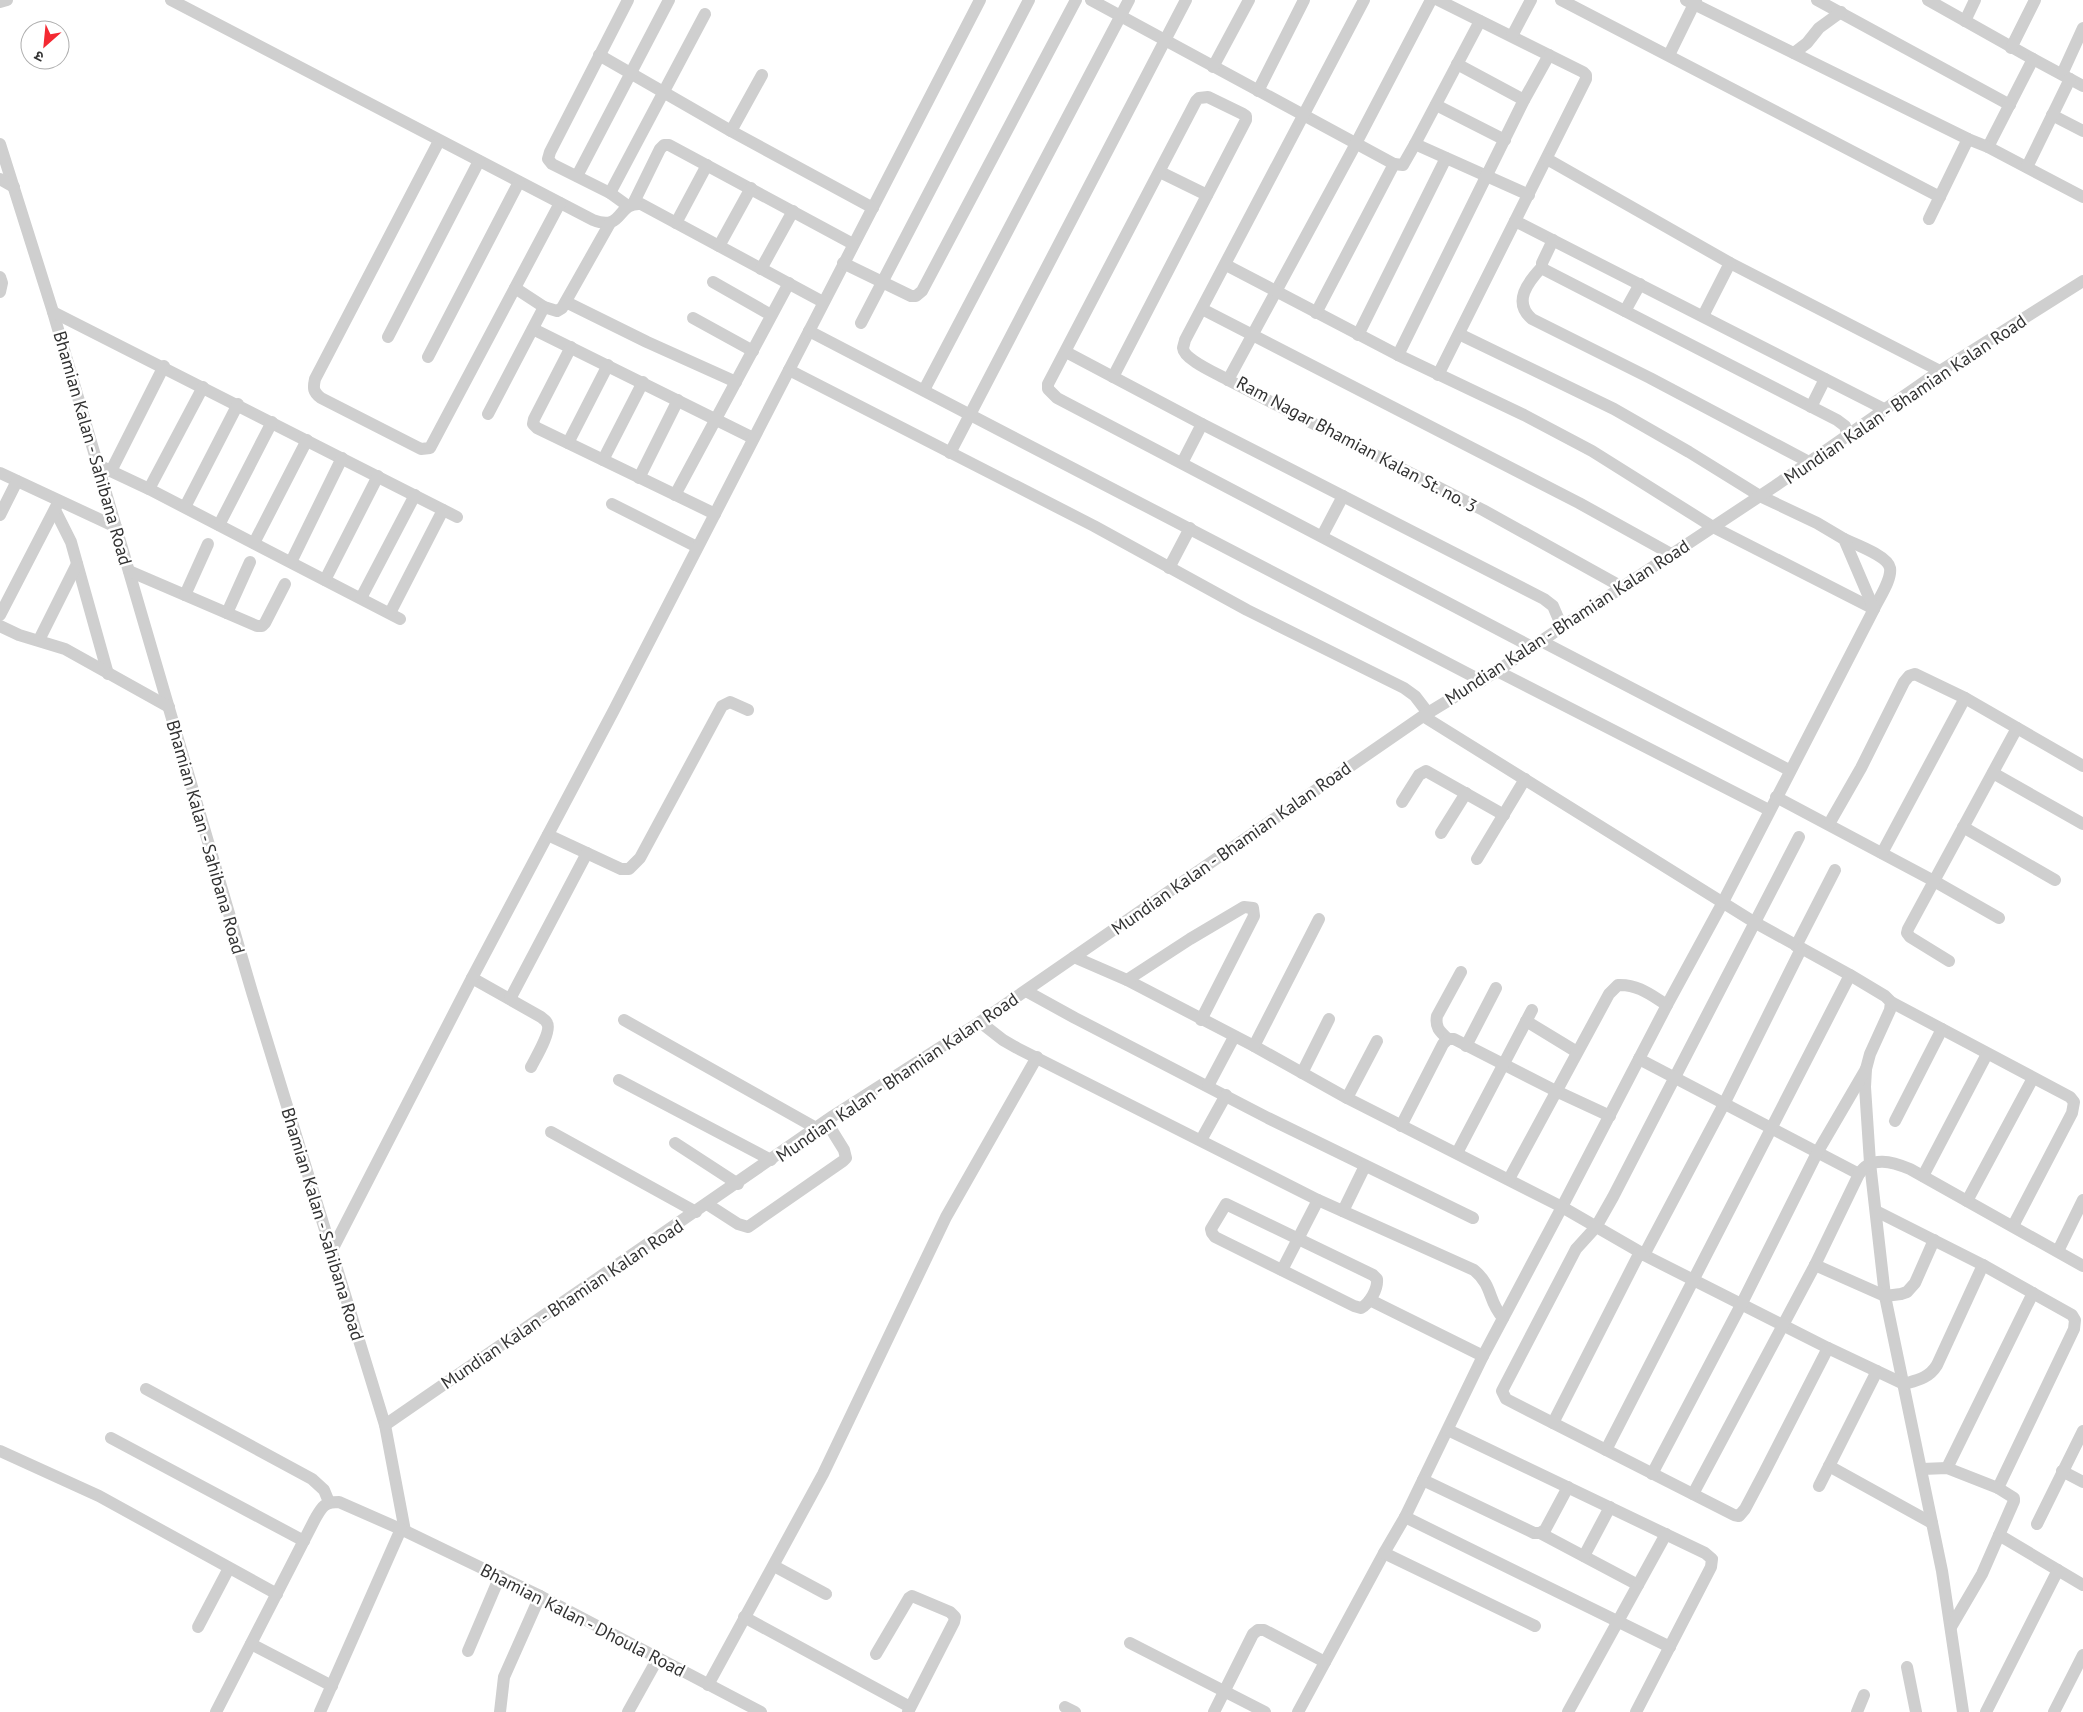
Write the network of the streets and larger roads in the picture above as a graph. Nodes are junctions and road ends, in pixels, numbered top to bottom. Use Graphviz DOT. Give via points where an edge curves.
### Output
graph roads {
  1 [pos="6,0"];
  2 [pos="170,0"];
  3 [pos="628,0"];
  4 [pos="669,0"];
  5 [pos="980,0"];
  6 [pos="1029,0"];
  7 [pos="1076,0"];
  8 [pos="1091,0"];
  9 [pos="1129,0"];
  10 [pos="1186,0"];
  11 [pos="1249,0"];
  12 [pos="1304,0"];
  13 [pos="1364,0"];
  14 [pos="1431,0"];
  15 [pos="1438,0"];
  16 [pos="1531,0"];
  17 [pos="1561,0"];
  18 [pos="1817,0"];
  19 [pos="1928,0"];
  20 [pos="1975,0"];
  21 [pos="2035,0"];
  22 [pos="1692,1"];
  23 [pos="0,2"];
  24 [pos="1841,12"];
  25 [pos="705,14"];
  26 [pos="1121,15"];
  27 [pos="1480,21"];
  28 [pos="1965,21"];
  29 [pos="2083,28"];
  30 [pos="1512,36"];
  31 [pos="1165,40"];
  32 [pos="2011,48"];
  33 [pos="1794,53"];
  34 [pos="599,55"];
  35 [pos="1549,55"];
  36 [pos="1669,56"];
  37 [pos="2033,59"];
  38 [pos="1458,64"];
  39 [pos="1213,67"];
  40 [pos="632,73"];
  41 [pos="762,75"];
  42 [pos="2066,77"];
  43 [pos="2083,86"];
  44 [pos="664,91"];
  45 [pos="1258,91"];
  46 [pos="1524,100"];
  47 [pos="1436,105"];
  48 [pos="2010,105"];
  49 [pos="1304,115"];
  50 [pos="2052,115"];
  51 [pos="731,131"];
  52 [pos="2083,131"];
  53 [pos="1968,139"];
  54 [pos="1505,140"];
  55 [pos="439,141"];
  56 [pos="1356,143"];
  57 [pos="0,144"];
  58 [pos="1415,144"];
  59 [pos="1988,147"];
  60 [pos="1446,158"];
  61 [pos="1547,159"];
  62 [pos="479,161"];
  63 [pos="707,164"];
  64 [pos="1394,164"];
  65 [pos="2027,167"];
  66 [pos="1160,172"];
  67 [pos="578,176"];
  68 [pos="1487,176"];
  69 [pos="0,180"];
  70 [pos="519,182"];
  71 [pos="14,187"];
  72 [pos="751,188"];
  73 [pos="610,192"];
  74 [pos="1207,195"];
  75 [pos="1529,195"];
  76 [pos="1940,197"];
  77 [pos="2083,197"];
  78 [pos="560,203"];
  79 [pos="630,205"];
  80 [pos="873,208"];
  81 [pos="793,211"];
  82 [pos="1929,219"];
  83 [pos="1515,222"];
  84 [pos="610,223"];
  85 [pos="676,223"];
  86 [pos="1553,240"];
  87 [pos="854,244"];
  88 [pos="719,246"];
  89 [pos="1730,263"];
  90 [pos="843,264"];
  91 [pos="1226,265"];
  92 [pos="1542,267"];
  93 [pos="761,269"];
  94 [pos="0,277"];
  95 [pos="2083,281"];
  96 [pos="713,282"];
  97 [pos="882,282"];
  98 [pos="788,283"];
  99 [pos="1640,284"];
  100 [pos="515,288"];
  101 [pos="0,292"];
  102 [pos="1275,292"];
  103 [pos="566,302"];
  104 [pos="823,302"];
  105 [pos="544,307"];
  106 [pos="1202,309"];
  107 [pos="1625,311"];
  108 [pos="53,312"];
  109 [pos="1316,313"];
  110 [pos="772,315"];
  111 [pos="1703,316"];
  112 [pos="693,318"];
  113 [pos="861,323"];
  114 [pos="533,329"];
  115 [pos="809,331"];
  116 [pos="1252,334"];
  117 [pos="1459,334"];
  118 [pos="1358,335"];
  119 [pos="388,337"];
  120 [pos="571,348"];
  121 [pos="753,351"];
  122 [pos="1066,352"];
  123 [pos="1398,355"];
  124 [pos="428,357"];
  125 [pos="608,365"];
  126 [pos="164,366"];
  127 [pos="789,370"];
  128 [pos="1940,371"];
  129 [pos="1438,375"];
  130 [pos="1113,377"];
  131 [pos="1825,379"];
  132 [pos="1228,380"];
  133 [pos="643,382"];
  134 [pos="736,382"];
  135 [pos="203,387"];
  136 [pos="924,390"];
  137 [pos="678,400"];
  138 [pos="238,404"];
  139 [pos="1811,407"];
  140 [pos="1886,410"];
  141 [pos="488,414"];
  142 [pos="972,414"];
  143 [pos="716,418"];
  144 [pos="272,422"];
  145 [pos="1202,424"];
  146 [pos="1848,436"];
  147 [pos="753,438"];
  148 [pos="307,440"];
  149 [pos="568,443"];
  150 [pos="950,453"];
  151 [pos="342,458"];
  152 [pos="603,460"];
  153 [pos="1809,462"];
  154 [pos="1182,463"];
  155 [pos="98,465"];
  156 [pos="111,471"];
  157 [pos="0,473"];
  158 [pos="378,476"];
  159 [pos="639,478"];
  160 [pos="18,481"];
  161 [pos="149,489"];
  162 [pos="415,495"];
  163 [pos="675,495"];
  164 [pos="1343,496"];
  165 [pos="1760,496"];
  166 [pos="612,504"];
  167 [pos="57,505"];
  168 [pos="185,507"];
  169 [pos="443,510"];
  170 [pos="714,514"];
  171 [pos="0,516"];
  172 [pos="458,517"];
  173 [pos="219,525"];
  174 [pos="116,527"];
  175 [pos="1713,527"];
  176 [pos="1190,528"];
  177 [pos="1322,536"];
  178 [pos="1844,539"];
  179 [pos="254,543"];
  180 [pos="208,544"];
  181 [pos="698,547"];
  182 [pos="1671,554"];
  183 [pos="250,562"];
  184 [pos="291,562"];
  185 [pos="77,564"];
  186 [pos="1169,568"];
  187 [pos="129,571"];
  188 [pos="325,580"];
  189 [pos="285,584"];
  190 [pos="1622,587"];
  191 [pos="186,595"];
  192 [pos="361,598"];
  193 [pos="1874,609"];
  194 [pos="227,613"];
  195 [pos="0,615"];
  196 [pos="0,626"];
  197 [pos="1562,626"];
  198 [pos="39,640"];
  199 [pos="1537,644"];
  200 [pos="1497,671"];
  201 [pos="108,674"];
  202 [pos="1482,681"];
  203 [pos="1964,698"];
  204 [pos="169,707"];
  205 [pos="748,710"];
  206 [pos="1425,714"];
  207 [pos="2017,728"];
  208 [pos="2083,766"];
  209 [pos="1789,770"];
  210 [pos="1993,773"];
  211 [pos="1525,779"];
  212 [pos="1466,793"];
  213 [pos="1776,797"];
  214 [pos="1402,802"];
  215 [pos="1769,810"];
  216 [pos="1504,815"];
  217 [pos="1829,824"];
  218 [pos="2083,824"];
  219 [pos="1963,828"];
  220 [pos="1441,833"];
  221 [pos="548,835"];
  222 [pos="1799,837"];
  223 [pos="587,853"];
  224 [pos="1882,853"];
  225 [pos="1477,859"];
  226 [pos="1835,870"];
  227 [pos="2055,880"];
  228 [pos="1934,881"];
  229 [pos="1723,902"];
  230 [pos="1999,918"];
  231 [pos="1319,919"];
  232 [pos="1754,922"];
  233 [pos="1799,948"];
  234 [pos="1074,957"];
  235 [pos="1950,961"];
  236 [pos="1461,972"];
  237 [pos="1850,975"];
  238 [pos="472,978"];
  239 [pos="1127,980"];
  240 [pos="1496,988"];
  241 [pos="1026,990"];
  242 [pos="510,999"];
  243 [pos="1891,1002"];
  244 [pos="1667,1005"];
  245 [pos="1329,1019"];
  246 [pos="624,1020"];
  247 [pos="1201,1020"];
  248 [pos="980,1022"];
  249 [pos="1942,1029"];
  250 [pos="1234,1036"];
  251 [pos="1448,1039"];
  252 [pos="1377,1041"];
  253 [pos="1254,1046"];
  254 [pos="1466,1046"];
  255 [pos="1577,1052"];
  256 [pos="1986,1054"];
  257 [pos="1038,1058"];
  258 [pos="1639,1059"];
  259 [pos="1503,1065"];
  260 [pos="531,1067"];
  261 [pos="1866,1069"];
  262 [pos="1302,1073"];
  263 [pos="1675,1078"];
  264 [pos="2034,1078"];
  265 [pos="619,1080"];
  266 [pos="1208,1086"];
  267 [pos="1556,1091"];
  268 [pos="1226,1095"];
  269 [pos="1348,1098"];
  270 [pos="1724,1104"];
  271 [pos="1610,1116"];
  272 [pos="1894,1121"];
  273 [pos="821,1124"];
  274 [pos="1401,1126"];
  275 [pos="1772,1129"];
  276 [pos="550,1132"];
  277 [pos="1201,1140"];
  278 [pos="674,1143"];
  279 [pos="1456,1153"];
  280 [pos="1817,1153"];
  281 [pos="771,1160"];
  282 [pos="1870,1163"];
  283 [pos="1365,1166"];
  284 [pos="1859,1174"];
  285 [pos="1923,1176"];
  286 [pos="1509,1179"];
  287 [pos="738,1184"];
  288 [pos="1318,1200"];
  289 [pos="2083,1200"];
  290 [pos="1967,1201"];
  291 [pos="1562,1207"];
  292 [pos="702,1208"];
  293 [pos="1343,1211"];
  294 [pos="1876,1211"];
  295 [pos="1473,1218"];
  296 [pos="2013,1226"];
  297 [pos="1596,1227"];
  298 [pos="1299,1238"];
  299 [pos="1934,1240"];
  300 [pos="2058,1251"];
  301 [pos="331,1252"];
  302 [pos="1642,1254"];
  303 [pos="1814,1265"];
  304 [pos="1983,1266"];
  305 [pos="2083,1266"];
  306 [pos="1282,1270"];
  307 [pos="1693,1280"];
  308 [pos="2033,1293"];
  309 [pos="1885,1296"];
  310 [pos="1370,1300"];
  311 [pos="1742,1303"];
  312 [pos="1503,1318"];
  313 [pos="1782,1324"];
  314 [pos="1828,1348"];
  315 [pos="1483,1356"];
  316 [pos="1877,1371"];
  317 [pos="1904,1384"];
  318 [pos="146,1390"];
  319 [pos="1553,1423"];
  320 [pos="385,1425"];
  321 [pos="1448,1430"];
  322 [pos="2083,1431"];
  323 [pos="110,1438"];
  324 [pos="1606,1450"];
  325 [pos="0,1451"];
  326 [pos="1829,1466"];
  327 [pos="1948,1468"];
  328 [pos="1922,1469"];
  329 [pos="2062,1471"];
  330 [pos="1652,1474"];
  331 [pos="1423,1480"];
  332 [pos="2083,1482"];
  333 [pos="1819,1486"];
  334 [pos="1568,1487"];
  335 [pos="1998,1488"];
  336 [pos="1693,1494"];
  337 [pos="329,1502"];
  338 [pos="1610,1507"];
  339 [pos="1405,1517"];
  340 [pos="1932,1523"];
  341 [pos="2037,1524"];
  342 [pos="403,1530"];
  343 [pos="1540,1533"];
  344 [pos="1666,1534"];
  345 [pos="2000,1535"];
  346 [pos="304,1541"];
  347 [pos="1384,1553"];
  348 [pos="1584,1556"];
  349 [pos="774,1566"];
  350 [pos="229,1568"];
  351 [pos="2058,1570"];
  352 [pos="500,1576"];
  353 [pos="1638,1585"];
  354 [pos="2083,1585"];
  355 [pos="277,1594"];
  356 [pos="826,1594"];
  357 [pos="540,1596"];
  358 [pos="744,1617"];
  359 [pos="1618,1621"];
  360 [pos="1535,1626"];
  361 [pos="198,1627"];
  362 [pos="1951,1627"];
  363 [pos="251,1644"];
  364 [pos="1130,1644"];
  365 [pos="1670,1647"];
  366 [pos="468,1651"];
  367 [pos="876,1654"];
  368 [pos="2083,1654"];
  369 [pos="658,1658"];
  370 [pos="1325,1662"];
  371 [pos="1907,1668"];
  372 [pos="708,1685"];
  373 [pos="332,1686"];
  374 [pos="1224,1691"];
  375 [pos="1864,1695"];
  376 [pos="325,1710"];
  377 [pos="909,1710"];
  378 [pos="755,1711"];
  379 [pos="216,1712"];
  380 [pos="500,1712"];
  381 [pos="628,1712"];
  382 [pos="1214,1712"];
  383 [pos="1266,1712"];
  384 [pos="1298,1712"];
  385 [pos="1568,1712"];
  386 [pos="1636,1712"];
  387 [pos="1857,1712"];
  388 [pos="1916,1712"];
  389 [pos="1963,1712"];
  390 [pos="1986,1712"];
  391 [pos="2054,1712"];
  1 -- 23 [label="street"];
  2 -- 55 [label="street"];
  3 -- 34 [label="street"];
  4 -- 40 [label="street"];
  5 -- 80 [label="street"];
  6 -- 97 [label="street"];
  7 -- 97 [label="street" via="922,291 911,296"];
  8 -- 26 [label="street"];
  9 -- 26 [label="street"];
  10 -- 31 [label="street"];
  11 -- 39 [label="street"];
  12 -- 45 [label="street"];
  13 -- 49 [label="street"];
  14 -- 56 [label="street, Ram Nagar Bhamian Kalan St. no. 3"];
  15 -- 27 [label="street"];
  16 -- 30 [label="street"];
  17 -- 36 [label="street"];
  18 -- 24 [label="street"];
  19 -- 28 [label="street"];
  20 -- 28 [label="street"];
  21 -- 32 [label="street"];
  22 -- 33 [label="street"];
  22 -- 36 [label="street"];
  24 -- 33 [label="street"];
  24 -- 48 [label="street"];
  25 -- 44 [label="street"];
  26 -- 31 [label="street"];
  26 -- 136 [label="street"];
  27 -- 30 [label="street"];
  27 -- 38 [label="street"];
  28 -- 32 [label="street"];
  29 -- 42 [label="street"];
  30 -- 35 [label="street"];
  31 -- 39 [label="street"];
  31 -- 142 [label="street"];
  32 -- 37 [label="street"];
  33 -- 53 [label="street"];
  34 -- 40 [label="street"];
  34 -- 67 [label="street" via="548,159"];
  35 -- 46 [label="street"];
  35 -- 61 [label="street" via="1583,72 1586,79"];
  36 -- 76 [label="street"];
  37 -- 42 [label="street"];
  37 -- 48 [label="street"];
  38 -- 46 [label="street"];
  38 -- 47 [label="street"];
  39 -- 45 [label="street"];
  40 -- 44 [label="street"];
  40 -- 67 [label="street"];
  41 -- 51 [label="street"];
  42 -- 43 [label="street"];
  42 -- 50 [label="street"];
  44 -- 51 [label="street"];
  44 -- 73 [label="street"];
  45 -- 49 [label="street"];
  46 -- 54 [label="street"];
  47 -- 54 [label="street"];
  47 -- 58 [label="street"];
  48 -- 59 [label="street"];
  49 -- 56 [label="street"];
  49 -- 91 [label="street"];
  50 -- 52 [label="street"];
  50 -- 65 [label="street"];
  51 -- 80 [label="street"];
  53 -- 59 [label="street"];
  53 -- 76 [label="street"];
  54 -- 68 [label="street"];
  55 -- 62 [label="street"];
  55 -- 100 [label="street" via="316,379 313,388 316,394 421,449 430,448"];
  56 -- 64 [label="street"];
  56 -- 102 [label="street, Ram Nagar Bhamian Kalan St. no. 3"];
  57 -- 71 [label="street, Bhamian Kalan - Sahibana Road"];
  58 -- 60 [label="street"];
  58 -- 64 [label="street" via="1404,165"];
  59 -- 65 [label="street"];
  60 -- 68 [label="street"];
  60 -- 118 [label="street"];
  61 -- 75 [label="street"];
  61 -- 89 [label="street"];
  62 -- 70 [label="street"];
  62 -- 119 [label="street"];
  63 -- 72 [label="street"];
  63 -- 79 [label="street" via="673,146 664,146"];
  63 -- 85 [label="street"];
  64 -- 109 [label="street"];
  65 -- 77 [label="street"];
  66 -- 74 [label="street"];
  66 -- 74 [label="street" via="1199,98 1208,98 1243,114 1245,123"];
  66 -- 122 [label="street"];
  67 -- 73 [label="street"];
  68 -- 75 [label="street"];
  68 -- 123 [label="street"];
  69 -- 71 [label="street"];
  70 -- 78 [label="street"];
  70 -- 124 [label="street"];
  71 -- 108 [label="street, Bhamian Kalan - Sahibana Road"];
  72 -- 81 [label="street"];
  72 -- 88 [label="street"];
  73 -- 79 [label="street"];
  74 -- 130 [label="street"];
  75 -- 83 [label="street"];
  76 -- 82 [label="street"];
  78 -- 84 [label="street" via="593,220"];
  78 -- 100 [label="street"];
  79 -- 84 [label="street"];
  79 -- 85 [label="street" via="641,204"];
  80 -- 87 [label="street"];
  81 -- 87 [label="street"];
  81 -- 93 [label="street"];
  83 -- 86 [label="street"];
  83 -- 117 [label="street"];
  84 -- 103 [label="street"];
  85 -- 88 [label="street"];
  86 -- 92 [label="street"];
  86 -- 99 [label="street"];
  87 -- 90 [label="street"];
  88 -- 93 [label="street"];
  89 -- 111 [label="street"];
  89 -- 128 [label="street"];
  90 -- 97 [label="street"];
  90 -- 104 [label="street"];
  91 -- 102 [label="street"];
  91 -- 106 [label="street"];
  92 -- 107 [label="street"];
  92 -- 153 [label="street" via="1524,293 1526,314 1532,319"];
  93 -- 98 [label="street"];
  94 -- 101 [label="street"];
  95 -- 128 [label="street, Mundian Kalan - Bhamian Kalan Road"];
  96 -- 110 [label="street"];
  97 -- 113 [label="street"];
  98 -- 104 [label="street"];
  98 -- 110 [label="street"];
  99 -- 107 [label="street"];
  99 -- 111 [label="street"];
  100 -- 105 [label="street"];
  102 -- 109 [label="street"];
  102 -- 116 [label="street, Ram Nagar Bhamian Kalan St. no. 3"];
  103 -- 105 [label="street" via="558,311"];
  103 -- 134 [label="street"];
  104 -- 115 [label="street"];
  105 -- 114 [label="street"];
  106 -- 116 [label="street"];
  106 -- 132 [label="street" via="1183,347 1191,359"];
  107 -- 139 [label="street"];
  108 -- 126 [label="street"];
  108 -- 155 [label="street, Bhamian Kalan - Sahibana Road"];
  109 -- 118 [label="street"];
  110 -- 121 [label="street"];
  111 -- 131 [label="street"];
  112 -- 121 [label="street"];
  114 -- 120 [label="street"];
  114 -- 141 [label="street"];
  115 -- 127 [label="street"];
  115 -- 136 [label="street"];
  116 -- 132 [label="street, Ram Nagar Bhamian Kalan St. no. 3"];
  116 -- 182 [label="street" via="1579,502"];
  117 -- 129 [label="street"];
  117 -- 165 [label="street" via="1614,409"];
  118 -- 123 [label="street"];
  120 -- 125 [label="street"];
  120 -- 149 [label="street" via="534,419 537,428"];
  121 -- 134 [label="street"];
  122 -- 130 [label="street"];
  122 -- 154 [label="street" via="1048,384 1051,394"];
  123 -- 129 [label="street"];
  125 -- 133 [label="street"];
  125 -- 149 [label="street"];
  126 -- 135 [label="street"];
  126 -- 156 [label="street"];
  127 -- 147 [label="street"];
  127 -- 150 [label="street"];
  128 -- 140 [label="street, Mundian Kalan - Bhamian Kalan Road"];
  129 -- 175 [label="street" via="1524,415 1592,452"];
  130 -- 145 [label="street"];
  131 -- 139 [label="street"];
  131 -- 140 [label="street"];
  132 -- 190 [label="street, Ram Nagar Bhamian Kalan St. no. 3" via="1482,510"];
  133 -- 137 [label="street"];
  133 -- 152 [label="street"];
  134 -- 143 [label="street"];
  135 -- 138 [label="street"];
  135 -- 161 [label="street"];
  136 -- 142 [label="street"];
  137 -- 143 [label="street"];
  137 -- 159 [label="street"];
  138 -- 144 [label="street"];
  138 -- 168 [label="street"];
  139 -- 146 [label="street" via="1845,426"];
  140 -- 146 [label="street, Mundian Kalan - Bhamian Kalan Road"];
  142 -- 150 [label="street"];
  142 -- 176 [label="street"];
  143 -- 147 [label="street"];
  143 -- 163 [label="street"];
  144 -- 148 [label="street"];
  144 -- 173 [label="street"];
  145 -- 154 [label="street"];
  145 -- 164 [label="street"];
  146 -- 153 [label="street, Mundian Kalan - Bhamian Kalan Road"];
  147 -- 170 [label="street"];
  148 -- 151 [label="street"];
  148 -- 179 [label="street"];
  149 -- 152 [label="street"];
  150 -- 186 [label="street"];
  151 -- 158 [label="street"];
  151 -- 184 [label="street"];
  152 -- 159 [label="street"];
  153 -- 165 [label="street, Mundian Kalan - Bhamian Kalan Road"];
  154 -- 177 [label="street"];
  155 -- 156 [label="street"];
  155 -- 174 [label="street, Bhamian Kalan - Sahibana Road"];
  156 -- 161 [label="street"];
  157 -- 160 [label="street"];
  158 -- 162 [label="street"];
  158 -- 188 [label="street"];
  159 -- 163 [label="street"];
  160 -- 167 [label="street"];
  160 -- 171 [label="street"];
  161 -- 168 [label="street"];
  162 -- 169 [label="street"];
  162 -- 192 [label="street"];
  163 -- 170 [label="street"];
  164 -- 177 [label="street"];
  164 -- 197 [label="street" via="1544,599 1553,606"];
  165 -- 175 [label="street, Mundian Kalan - Bhamian Kalan Road"];
  165 -- 178 [label="street"];
  166 -- 181 [label="street"];
  167 -- 174 [label="street"];
  167 -- 185 [label="street"];
  167 -- 195 [label="street"];
  168 -- 173 [label="street"];
  169 -- 172 [label="street"];
  169 -- 192 [label="street" via="395,616"];
  170 -- 181 [label="street"];
  173 -- 179 [label="street"];
  174 -- 187 [label="street, Bhamian Kalan - Sahibana Road"];
  175 -- 182 [label="street, Mundian Kalan - Bhamian Kalan Road"];
  175 -- 193 [label="street"];
  176 -- 186 [label="street"];
  176 -- 202 [label="street"];
  177 -- 199 [label="street"];
  178 -- 193 [label="street"];
  178 -- 193 [label="street" via="1888,563 1888,578"];
  179 -- 184 [label="street"];
  180 -- 191 [label="street"];
  181 -- 221 [label="street"];
  182 -- 190 [label="street, Mundian Kalan - Bhamian Kalan Road"];
  183 -- 194 [label="street"];
  184 -- 188 [label="street"];
  185 -- 198 [label="street"];
  185 -- 201 [label="street"];
  186 -- 206 [label="street" via="1404,688 1415,696"];
  187 -- 191 [label="street"];
  187 -- 204 [label="street, Bhamian Kalan - Sahibana Road"];
  188 -- 192 [label="street"];
  189 -- 194 [label="street" via="262,626"];
  190 -- 197 [label="street, Mundian Kalan - Bhamian Kalan Road"];
  191 -- 194 [label="street"];
  193 -- 209 [label="street"];
  196 -- 198 [label="street"];
  197 -- 199 [label="street, Mundian Kalan - Bhamian Kalan Road"];
  198 -- 201 [label="street" via="65,649"];
  199 -- 200 [label="street, Mundian Kalan - Bhamian Kalan Road"];
  199 -- 209 [label="street"];
  200 -- 202 [label="street, Mundian Kalan - Bhamian Kalan Road"];
  200 -- 215 [label="street"];
  201 -- 204 [label="street"];
  202 -- 206 [label="street, Mundian Kalan - Bhamian Kalan Road"];
  203 -- 207 [label="street"];
  203 -- 217 [label="street" via="1922,676 1909,676"];
  203 -- 224 [label="street"];
  204 -- 301 [label="street, Bhamian Kalan - Sahibana Road"];
  205 -- 223 [label="street" via="730,702 722,706 634,866 621,869"];
  206 -- 211 [label="street"];
  206 -- 234 [label="street, Mundian Kalan - Bhamian Kalan Road"];
  207 -- 208 [label="street"];
  207 -- 210 [label="street"];
  209 -- 213 [label="street"];
  210 -- 218 [label="street"];
  210 -- 219 [label="street"];
  211 -- 216 [label="street"];
  211 -- 229 [label="street"];
  212 -- 214 [label="street" via="1426,771 1419,775"];
  212 -- 216 [label="street"];
  212 -- 220 [label="street"];
  213 -- 215 [label="street"];
  213 -- 217 [label="street"];
  215 -- 229 [label="street"];
  216 -- 225 [label="street"];
  217 -- 224 [label="street"];
  219 -- 227 [label="street"];
  219 -- 228 [label="street"];
  221 -- 223 [label="street"];
  221 -- 238 [label="street"];
  222 -- 232 [label="street"];
  223 -- 242 [label="street"];
  224 -- 228 [label="street"];
  226 -- 233 [label="street"];
  228 -- 230 [label="street"];
  228 -- 235 [label="street" via="1908,933"];
  229 -- 232 [label="street"];
  229 -- 244 [label="street"];
  231 -- 253 [label="street"];
  232 -- 233 [label="street"];
  232 -- 263 [label="street"];
  233 -- 237 [label="street"];
  233 -- 270 [label="street"];
  234 -- 239 [label="street"];
  234 -- 241 [label="street, Mundian Kalan - Bhamian Kalan Road"];
  236 -- 251 [label="street" via="1437,1016 1438,1030"];
  237 -- 243 [label="street"];
  237 -- 275 [label="street"];
  238 -- 242 [label="street"];
  238 -- 301 [label="street"];
  239 -- 247 [label="street"];
  239 -- 247 [label="street" via="1244,907 1253,908 1254,916"];
  240 -- 254 [label="street"];
  241 -- 248 [label="street, Mundian Kalan - Bhamian Kalan Road"];
  241 -- 266 [label="street"];
  242 -- 260 [label="street" via="541,1017 549,1028"];
  243 -- 249 [label="street"];
  243 -- 261 [label="street"];
  244 -- 255 [label="street" via="1640,988 1618,985 1609,994"];
  244 -- 258 [label="street"];
  245 -- 262 [label="street"];
  246 -- 273 [label="street"];
  247 -- 250 [label="street"];
  248 -- 257 [label="street" via="1003,1040"];
  248 -- 273 [label="street, Mundian Kalan - Bhamian Kalan Road"];
  249 -- 256 [label="street"];
  249 -- 272 [label="street"];
  250 -- 253 [label="street"];
  250 -- 266 [label="street"];
  251 -- 254 [label="street"];
  251 -- 274 [label="street" via="1442,1044"];
  252 -- 269 [label="street"];
  253 -- 262 [label="street"];
  254 -- 259 [label="street"];
  255 -- 259 [label="street" via="1529,1016"];
  255 -- 267 [label="street"];
  256 -- 264 [label="street"];
  256 -- 285 [label="street"];
  257 -- 277 [label="street"];
  257 -- 349 [label="street" via="946,1217 823,1474"];
  258 -- 263 [label="street"];
  258 -- 271 [label="street"];
  259 -- 267 [label="street"];
  259 -- 279 [label="street"];
  261 -- 280 [label="street"];
  261 -- 282 [label="street"];
  262 -- 269 [label="street"];
  263 -- 270 [label="street"];
  263 -- 297 [label="street"];
  264 -- 290 [label="street"];
  264 -- 296 [label="street" via="2070,1097 2075,1107"];
  265 -- 281 [label="street"];
  266 -- 268 [label="street"];
  267 -- 271 [label="street"];
  267 -- 286 [label="street"];
  268 -- 277 [label="street"];
  268 -- 283 [label="street"];
  269 -- 274 [label="street"];
  270 -- 275 [label="street"];
  270 -- 302 [label="street"];
  271 -- 291 [label="street"];
  273 -- 281 [label="street, Mundian Kalan - Bhamian Kalan Road"];
  273 -- 292 [label="street" via="844,1150 846,1158 843,1162 748,1228"];
  274 -- 279 [label="street"];
  275 -- 280 [label="street"];
  275 -- 307 [label="street"];
  276 -- 292 [label="street"];
  277 -- 288 [label="street"];
  278 -- 287 [label="street"];
  279 -- 286 [label="street"];
  280 -- 284 [label="street"];
  280 -- 311 [label="street"];
  281 -- 287 [label="street, Mundian Kalan - Bhamian Kalan Road"];
  282 -- 284 [label="street"];
  282 -- 285 [label="street" via="1897,1163"];
  282 -- 294 [label="street"];
  283 -- 293 [label="street"];
  283 -- 295 [label="street"];
  284 -- 303 [label="street"];
  285 -- 290 [label="street"];
  286 -- 291 [label="street"];
  287 -- 292 [label="street, Mundian Kalan - Bhamian Kalan Road"];
  288 -- 293 [label="street"];
  288 -- 298 [label="street"];
  289 -- 300 [label="street"];
  290 -- 296 [label="street"];
  291 -- 297 [label="street"];
  291 -- 312 [label="street"];
  292 -- 320 [label="street, Mundian Kalan - Bhamian Kalan Road"];
  293 -- 312 [label="street" via="1474,1270 1483,1278 1496,1311"];
  294 -- 299 [label="street"];
  294 -- 309 [label="street"];
  296 -- 300 [label="street"];
  297 -- 302 [label="street"];
  297 -- 319 [label="street" via="1576,1249 1502,1391 1506,1399"];
  298 -- 306 [label="street"];
  298 -- 306 [label="street" via="1229,1204 1223,1206 1212,1233"];
  298 -- 310 [label="street" via="1377,1279"];
  299 -- 304 [label="street"];
  299 -- 309 [label="street" via="1911,1288 1907,1292"];
  300 -- 305 [label="street"];
  301 -- 320 [label="street, Bhamian Kalan - Sahibana Road"];
  302 -- 307 [label="street"];
  302 -- 319 [label="street"];
  303 -- 309 [label="street"];
  303 -- 313 [label="street"];
  304 -- 308 [label="street"];
  304 -- 317 [label="street" via="1932,1373"];
  306 -- 310 [label="street" via="1354,1306 1361,1308"];
  307 -- 311 [label="street"];
  307 -- 324 [label="street"];
  308 -- 327 [label="street"];
  308 -- 335 [label="street" via="2072,1315 2076,1324"];
  309 -- 317 [label="street"];
  310 -- 315 [label="street"];
  311 -- 313 [label="street"];
  311 -- 330 [label="street"];
  312 -- 315 [label="street"];
  313 -- 314 [label="street"];
  313 -- 336 [label="street"];
  314 -- 316 [label="street"];
  314 -- 336 [label="street" via="1742,1514 1734,1515"];
  315 -- 321 [label="street"];
  316 -- 317 [label="street"];
  316 -- 326 [label="street"];
  317 -- 328 [label="street"];
  318 -- 337 [label="street" via="312,1479 324,1490"];
  319 -- 324 [label="street"];
  320 -- 342 [label="street, Bhamian Kalan - Sahibana Road"];
  321 -- 331 [label="street"];
  321 -- 334 [label="street"];
  322 -- 329 [label="street"];
  323 -- 346 [label="street"];
  324 -- 330 [label="street"];
  325 -- 350 [label="street" via="99,1496"];
  326 -- 333 [label="street"];
  326 -- 340 [label="street"];
  327 -- 328 [label="street"];
  327 -- 335 [label="street"];
  328 -- 340 [label="street"];
  329 -- 332 [label="street"];
  329 -- 341 [label="street"];
  330 -- 336 [label="street"];
  331 -- 339 [label="street"];
  331 -- 343 [label="street"];
  334 -- 338 [label="street"];
  334 -- 343 [label="street" via="1545,1530"];
  335 -- 345 [label="street" via="2014,1498"];
  337 -- 342 [label="street, Bhamian Kalan - Dhoula Road" via="339,1502"];
  337 -- 346 [label="street" via="322,1508"];
  338 -- 344 [label="street"];
  338 -- 348 [label="street"];
  339 -- 347 [label="street"];
  339 -- 359 [label="street"];
  340 -- 362 [label="street"];
  342 -- 352 [label="street, Bhamian Kalan - Dhoula Road"];
  342 -- 373 [label="street"];
  343 -- 348 [label="street"];
  344 -- 353 [label="street"];
  344 -- 365 [label="street" via="1712,1559 1711,1567"];
  345 -- 351 [label="street"];
  345 -- 362 [label="street"];
  346 -- 355 [label="street"];
  347 -- 360 [label="street"];
  347 -- 370 [label="street"];
  348 -- 353 [label="street"];
  349 -- 356 [label="street"];
  349 -- 358 [label="street"];
  350 -- 355 [label="street"];
  350 -- 361 [label="street"];
  351 -- 354 [label="street"];
  351 -- 390 [label="street"];
  352 -- 357 [label="street, Bhamian Kalan - Dhoula Road"];
  352 -- 366 [label="street"];
  353 -- 359 [label="street"];
  355 -- 363 [label="street"];
  357 -- 369 [label="street, Bhamian Kalan - Dhoula Road"];
  357 -- 380 [label="street" via="504,1678"];
  358 -- 372 [label="street"];
  358 -- 377 [label="street"];
  359 -- 365 [label="street"];
  359 -- 385 [label="street"];
  362 -- 389 [label="street"];
  363 -- 373 [label="street"];
  363 -- 379 [label="street"];
  364 -- 374 [label="street"];
  365 -- 386 [label="street"];
  367 -- 377 [label="street" via="912,1596 955,1617"];
  368 -- 391 [label="street"];
  369 -- 372 [label="street, Bhamian Kalan - Dhoula Road"];
  369 -- 381 [label="street"];
  370 -- 374 [label="street" via="1264,1630 1258,1630"];
  370 -- 384 [label="street"];
  371 -- 388 [label="street"];
  372 -- 378 [label="street, Bhamian Kalan - Dhoula Road"];
  373 -- 376 [label="street"];
  374 -- 382 [label="street"];
  374 -- 383 [label="street"];
  375 -- 387 [label="street"];
}
